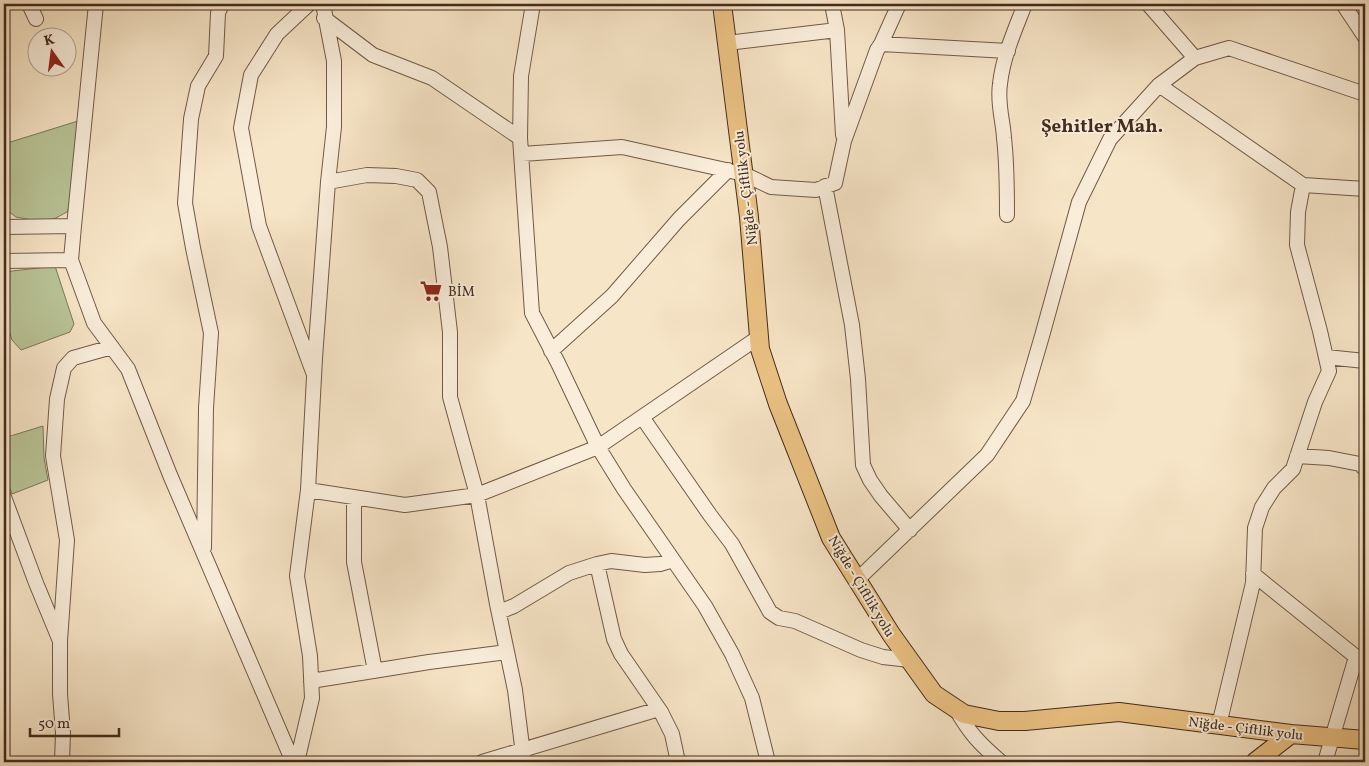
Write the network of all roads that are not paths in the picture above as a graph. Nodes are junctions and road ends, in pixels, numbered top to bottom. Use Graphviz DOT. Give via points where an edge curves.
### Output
graph roads {
  1 [pos="29,4"];
  2 [pos="96,4"];
  3 [pos="222,4"];
  4 [pos="309,4"];
  5 [pos="323,4"];
  6 [pos="533,4"];
  7 [pos="722,4"];
  8 [pos="832,4"];
  9 [pos="900,4"];
  10 [pos="1025,4"];
  11 [pos="1148,4"];
  12 [pos="1344,4"];
  13 [pos="36,19"];
  14 [pos="327,22"];
  15 [pos="837,30"];
  16 [pos="1365,36"];
  17 [pos="727,43"];
  18 [pos="881,44"];
  19 [pos="1008,51"];
  20 [pos="1195,58"];
  21 [pos="1159,85"];
  22 [pos="1365,94"];
  23 [pos="520,138"];
  24 [pos="844,141"];
  25 [pos="522,154"];
  26 [pos="736,172"];
  27 [pos="328,182"];
  28 [pos="825,186"];
  29 [pos="1303,186"];
  30 [pos="1365,189"];
  31 [pos="1007,215"];
  32 [pos="74,226"];
  33 [pos="4,227"];
  34 [pos="72,260"];
  35 [pos="4,261"];
  36 [pos="759,337"];
  37 [pos="112,348"];
  38 [pos="551,351"];
  39 [pos="1326,357"];
  40 [pos="1365,361"];
  41 [pos="314,377"];
  42 [pos="642,417"];
  43 [pos="598,447"];
  44 [pos="1297,456"];
  45 [pos="1365,469"];
  46 [pos="308,490"];
  47 [pos="477,495"];
  48 [pos="4,497"];
  49 [pos="354,497"];
  50 [pos="910,530"];
  51 [pos="204,554"];
  52 [pos="673,560"];
  53 [pos="597,564"];
  54 [pos="1253,574"];
  55 [pos="857,580"];
  56 [pos="499,612"];
  57 [pos="60,641"];
  58 [pos="507,652"];
  59 [pos="910,660"];
  60 [pos="1361,660"];
  61 [pos="375,671"];
  62 [pos="311,681"];
  63 [pos="659,709"];
  64 [pos="956,709"];
  65 [pos="1219,725"];
  66 [pos="1304,735"];
  67 [pos="1332,737"];
  68 [pos="1365,740"];
  69 [pos="523,756"];
  70 [pos="62,762"];
  71 [pos="293,762"];
  72 [pos="298,762"];
  73 [pos="482,762"];
  74 [pos="678,762"];
  75 [pos="768,762"];
  76 [pos="1001,762"];
  77 [pos="1255,762"];
  78 [pos="1272,762"];
  79 [pos="1325,762"];
  1 -- 13 [label="street"];
  2 -- 32 [label="street"];
  3 -- 51 [label="street" via="218,13 216,56 198,86 191,119 186,203 211,333 206,408"];
  4 -- 14 [label="street"];
  4 -- 41 [label="street" via="277,34 251,75 240,128 259,226"];
  5 -- 14 [label="street"];
  6 -- 23 [label="street" via="521,76"];
  7 -- 17 [label="main road, Niğde - Çiftlik yolu"];
  8 -- 15 [label="street"];
  9 -- 18 [label="street"];
  10 -- 19 [label="street"];
  11 -- 20 [label="street"];
  12 -- 16 [label="street"];
  14 -- 23 [label="street" via="373,55 432,78"];
  14 -- 27 [label="street" via="334,62 334,127"];
  15 -- 17 [label="street"];
  15 -- 24 [label="street"];
  17 -- 26 [label="main road, Niğde - Çiftlik yolu"];
  18 -- 19 [label="street"];
  18 -- 24 [label="street"];
  19 -- 31 [label="street" via="999,86 1008,185"];
  20 -- 21 [label="street"];
  20 -- 22 [label="street" via="1229,48"];
  21 -- 29 [label="street"];
  21 -- 50 [label="street" via="1110,139 1079,202 1022,401 987,455"];
  23 -- 25 [label="street"];
  24 -- 28 [label="street" via="835,183"];
  25 -- 26 [label="street" via="622,147"];
  25 -- 38 [label="street" via="532,314"];
  26 -- 28 [label="street" via="771,187 816,190"];
  26 -- 36 [label="main road, Niğde - Çiftlik yolu" via="749,218"];
  26 -- 38 [label="street" via="679,219 612,296"];
  27 -- 41 [label="street"];
  27 -- 47 [label="street" via="367,175 396,176 417,180 429,192 440,247 450,332 450,397"];
  28 -- 50 [label="street" via="852,325 863,465 874,486"];
  29 -- 30 [label="street"];
  29 -- 39 [label="street" via="1297,244"];
  32 -- 33 [label="street"];
  32 -- 34 [label="street"];
  34 -- 35 [label="street"];
  34 -- 37 [label="street" via="94,323"];
  36 -- 42 [label="street"];
  36 -- 55 [label="main road, Niğde - Çiftlik yolu" via="778,404 831,538"];
  37 -- 51 [label="street" via="128,369"];
  37 -- 57 [label="street" via="74,358 64,368 57,399 53,456 67,540"];
  38 -- 43 [label="street"];
  39 -- 40 [label="street"];
  39 -- 44 [label="street" via="1329,371"];
  41 -- 46 [label="street"];
  42 -- 43 [label="street"];
  42 -- 59 [label="street" via="732,544 770,612 868,652"];
  43 -- 47 [label="street"];
  43 -- 52 [label="street"];
  44 -- 45 [label="street" via="1329,458 1360,464"];
  44 -- 54 [label="street" via="1293,470 1274,488 1262,507 1255,528"];
  46 -- 49 [label="street"];
  46 -- 62 [label="street" via="297,576"];
  47 -- 49 [label="street" via="405,505"];
  47 -- 56 [label="street"];
  48 -- 57 [label="street"];
  49 -- 61 [label="street" via="354,562"];
  50 -- 55 [label="street"];
  51 -- 71 [label="street"];
  52 -- 53 [label="street" via="645,566 611,561"];
  52 -- 75 [label="street" via="705,606 732,654 752,698"];
  53 -- 56 [label="street" via="569,573"];
  53 -- 63 [label="street" via="614,639"];
  54 -- 60 [label="street"];
  54 -- 65 [label="street"];
  55 -- 59 [label="main road, Niğde - Çiftlik yolu"];
  56 -- 58 [label="street"];
  57 -- 70 [label="street"];
  58 -- 61 [label="street"];
  58 -- 69 [label="street"];
  59 -- 64 [label="main road, Niğde - Çiftlik yolu" via="934,694"];
  60 -- 67 [label="street"];
  61 -- 62 [label="street"];
  62 -- 72 [label="street" via="312,698"];
  63 -- 69 [label="street"];
  63 -- 74 [label="street" via="672,734"];
  64 -- 65 [label="main road, Niğde - Çiftlik yolu" via="964,714 999,721 1119,712"];
  64 -- 76 [label="street" via="981,745"];
  65 -- 66 [label="main road, Niğde - Çiftlik yolu"];
  66 -- 67 [label="main road, Niğde - Çiftlik yolu"];
  66 -- 77 [label="main road"];
  66 -- 78 [label="main road"];
  67 -- 68 [label="main road, Niğde - Çiftlik yolu"];
  67 -- 79 [label="street"];
  69 -- 73 [label="street"];
}
